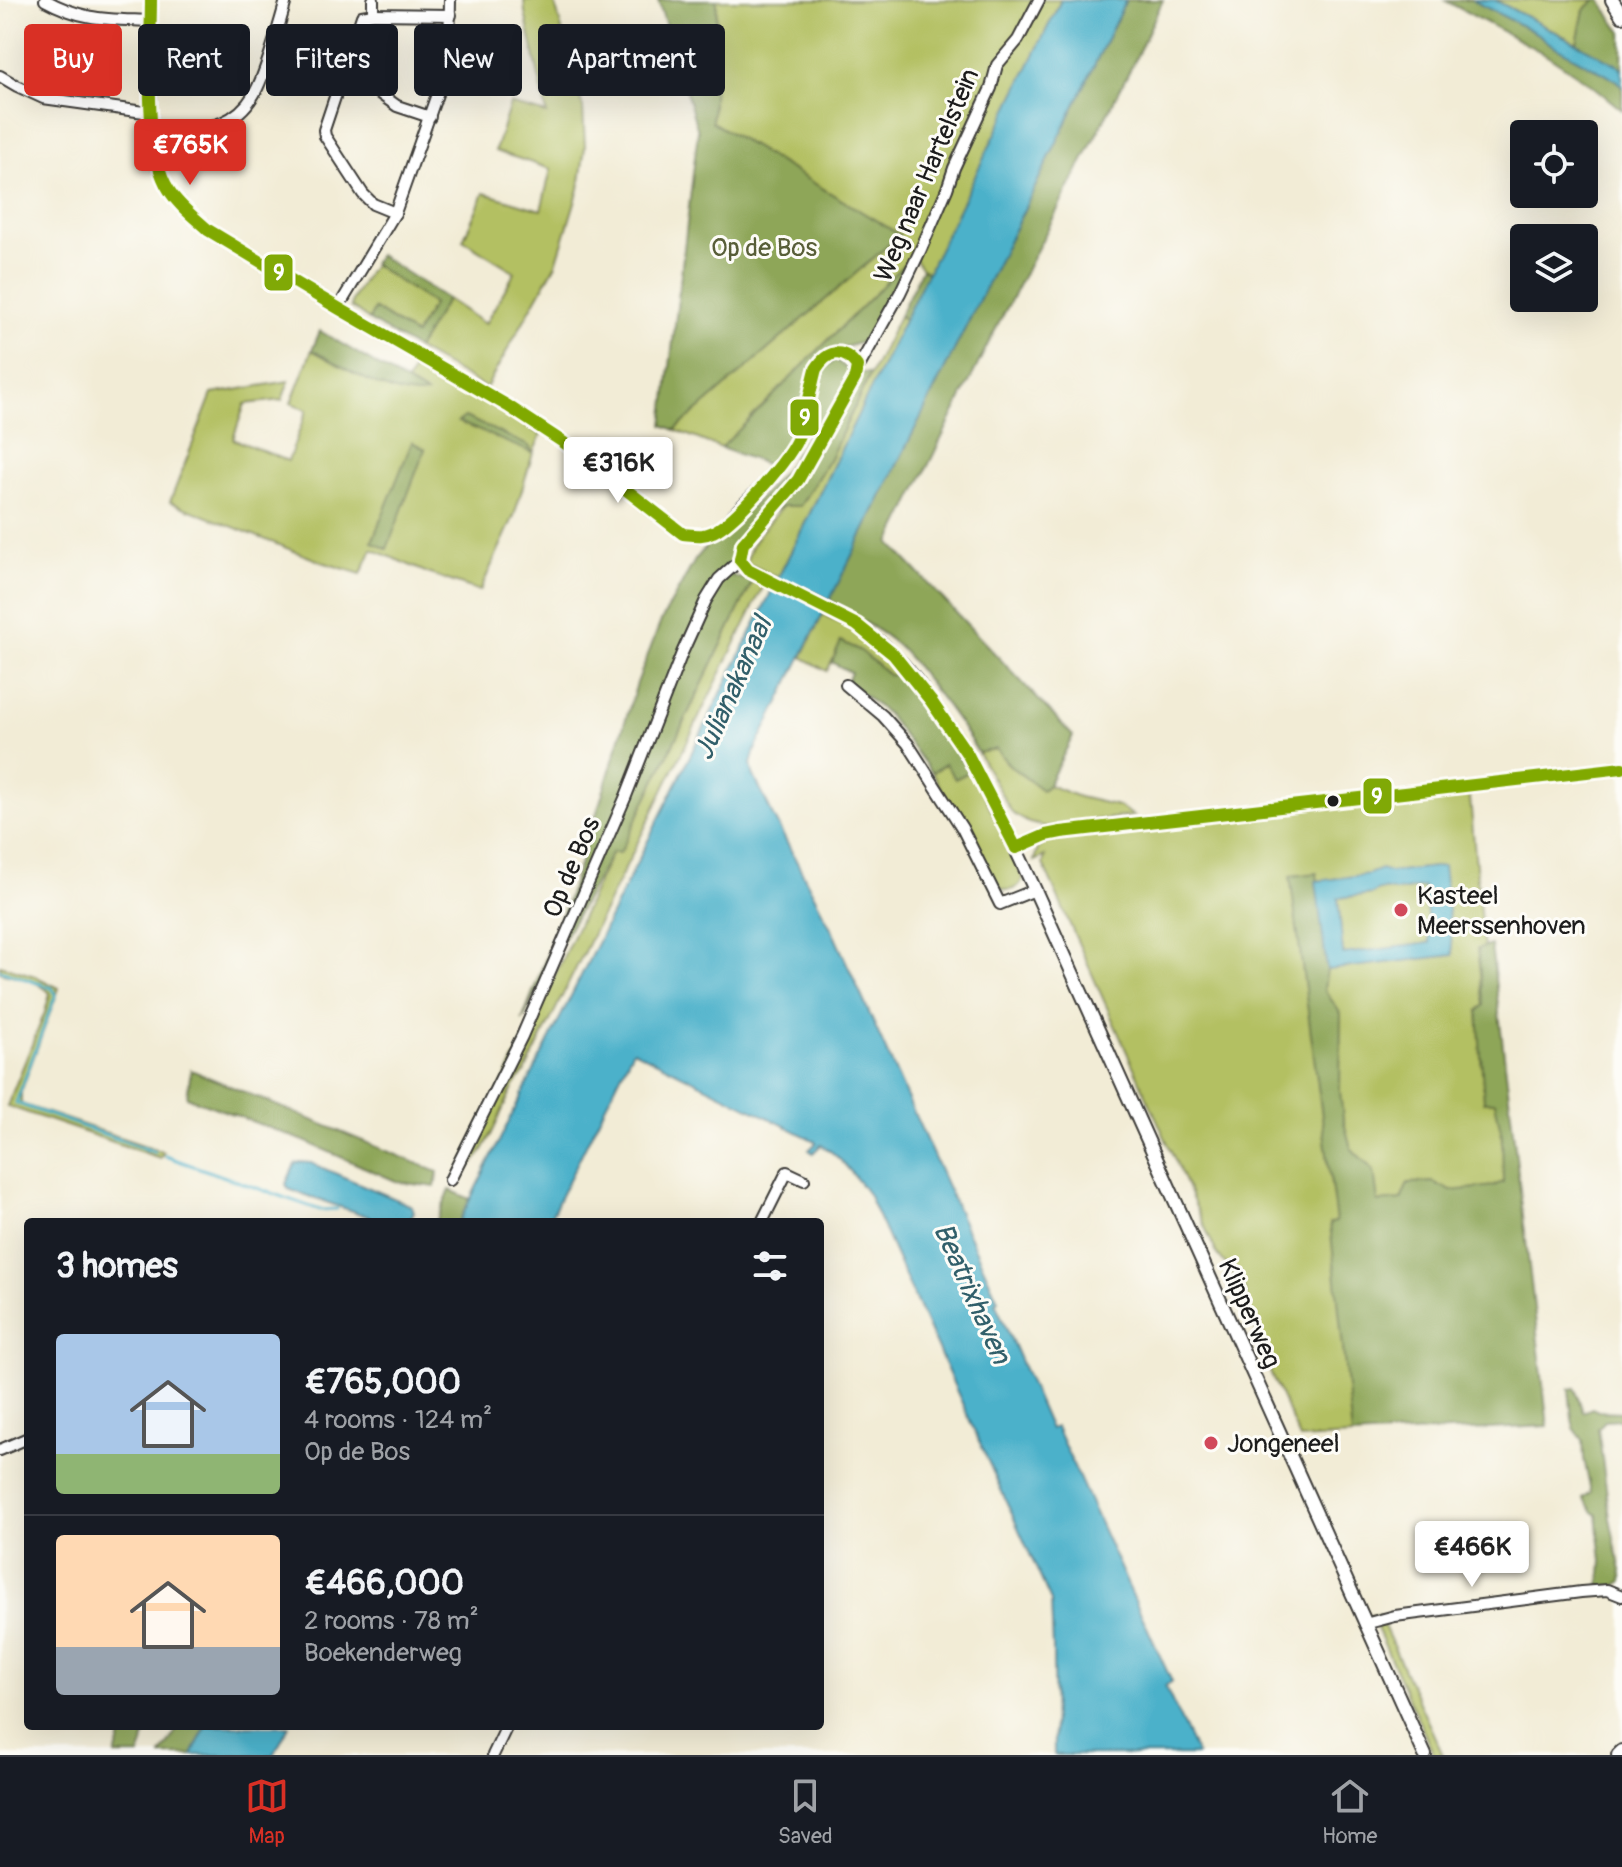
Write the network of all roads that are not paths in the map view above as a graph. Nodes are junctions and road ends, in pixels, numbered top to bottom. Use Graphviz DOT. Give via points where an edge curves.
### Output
graph roads {
  1 [pos="45,0"];
  2 [pos="151,0"];
  3 [pos="286,0"];
  4 [pos="373,0"];
  5 [pos="450,0"];
  6 [pos="1039,0"];
  7 [pos="1612,0"];
  8 [pos="373,14"];
  9 [pos="451,15"];
  10 [pos="1622,16"];
  11 [pos="150,21"];
  12 [pos="359,24"];
  13 [pos="0,76"];
  14 [pos="335,96"];
  15 [pos="383,96"];
  16 [pos="151,113"];
  17 [pos="430,117"];
  18 [pos="152,133"];
  19 [pos="395,213"];
  20 [pos="338,308"];
  21 [pos="857,370"];
  22 [pos="740,560"];
  23 [pos="846,685"];
  24 [pos="1622,768"];
  25 [pos="1016,848"];
  26 [pos="1035,890"];
  27 [pos="450,1180"];
  28 [pos="804,1180"];
  29 [pos="764,1218"];
  30 [pos="24,1440"];
  31 [pos="0,1450"];
  32 [pos="1622,1596"];
  33 [pos="1365,1624"];
  34 [pos="505,1730"];
  35 [pos="493,1755"];
  36 [pos="1425,1755"];
  1 -- 11 [label="street" via="94,19"];
  2 -- 11 [label="street"];
  3 -- 18 [label="street" via="261,82 244,108 213,126"];
  4 -- 8 [label="street"];
  5 -- 9 [label="street"];
  6 -- 21 [label="street, Weg naar Hartelstein" via="1018,40 997,65 921,249"];
  7 -- 10 [label="street"];
  8 -- 9 [label="street"];
  8 -- 12 [label="street" via="362,16"];
  9 -- 17 [label="street" via="448,60"];
  11 -- 16 [label="street"];
  13 -- 16 [label="street" via="43,98"];
  14 -- 19 [label="street" via="325,136 363,194"];
  15 -- 17 [label="street"];
  16 -- 18 [label="street"];
  17 -- 19 [label="street"];
  18 -- 20 [label="street" via="169,191 193,217"];
  19 -- 20 [label="street"];
  20 -- 21 [label="street" via="508,406 575,450 683,534 693,536 725,524 790,453 820,361 839,352 848,355"];
  21 -- 22 [label="street, Op de Bos" via="798,480 743,544"];
  22 -- 25 [label="street, Klipperweg" via="748,570 857,625 908,670 968,755"];
  22 -- 27 [label="street, Op de Bos" via="706,600 528,1022"];
  23 -- 26 [label="street" via="908,744 962,828 1000,904"];
  24 -- 25 [label="street" via="1061,832"];
  25 -- 26 [label="street, Klipperweg"];
  26 -- 33 [label="street, Klipperweg"];
  28 -- 29 [label="street" via="787,1172"];
  30 -- 31 [label="street"];
  32 -- 33 [label="street" via="1607,1590 1581,1592"];
  33 -- 36 [label="street, Klipperweg"];
  34 -- 35 [label="street"];
}
